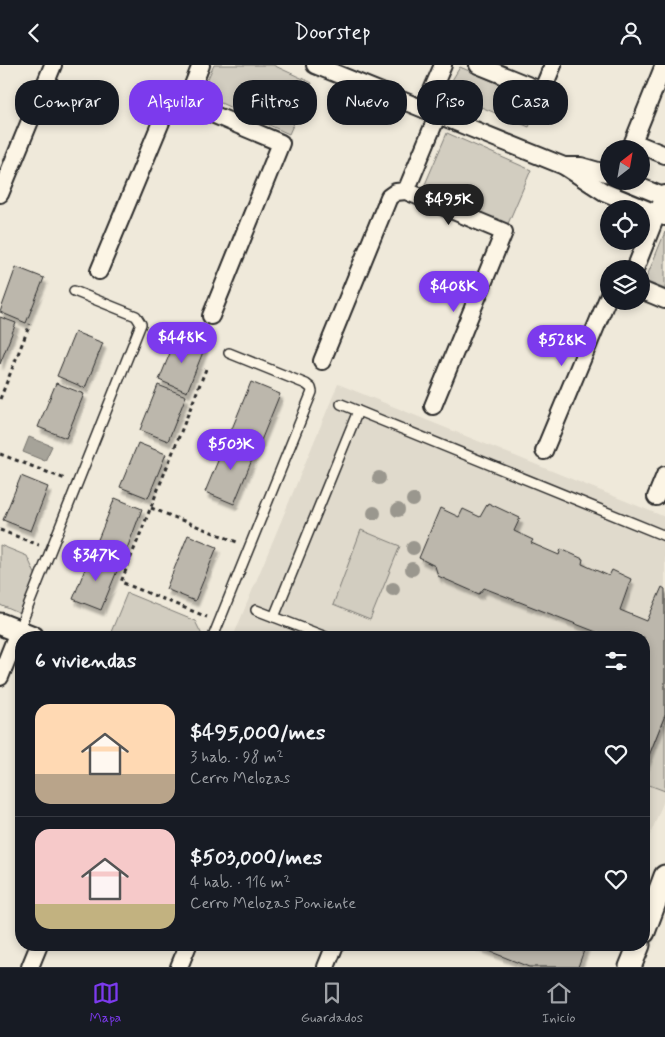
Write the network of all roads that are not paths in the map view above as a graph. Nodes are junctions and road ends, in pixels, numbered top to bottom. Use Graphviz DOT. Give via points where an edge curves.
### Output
graph roads {
  1 [pos="53,65"];
  2 [pos="201,65"];
  3 [pos="315,65"];
  4 [pos="443,65"];
  5 [pos="478,65"];
  6 [pos="553,65"];
  7 [pos="664,65"];
  8 [pos="195,80"];
  9 [pos="439,80"];
  10 [pos="417,106"];
  11 [pos="223,119"];
  12 [pos="160,125"];
  13 [pos="427,125"];
  14 [pos="464,125"];
  15 [pos="665,155"];
  16 [pos="564,165"];
  17 [pos="600,171"];
  18 [pos="649,190"];
  19 [pos="406,191"];
  20 [pos="0,194"];
  21 [pos="665,196"];
  22 [pos="661,215"];
  23 [pos="639,260"];
  24 [pos="99,271"];
  25 [pos="74,291"];
  26 [pos="650,294"];
  27 [pos="665,300"];
  28 [pos="603,310"];
  29 [pos="211,316"];
  30 [pos="229,353"];
  31 [pos="322,361"];
  32 [pos="340,404"];
  33 [pos="433,406"];
  34 [pos="358,411"];
  35 [pos="544,451"];
  36 [pos="665,475"];
  37 [pos="656,497"];
  38 [pos="665,536"];
  39 [pos="256,610"];
  40 [pos="274,617"];
  41 [pos="17,631"];
  42 [pos="215,631"];
  43 [pos="310,631"];
  44 [pos="15,636"];
  45 [pos="0,677"];
  46 [pos="665,876"];
  47 [pos="654,903"];
  48 [pos="37,951"];
  49 [pos="186,951"];
  50 [pos="333,951"];
  51 [pos="637,951"];
  52 [pos="30,967"];
  53 [pos="179,967"];
  54 [pos="326,967"];
  55 [pos="630,967"];
  1 -- 20 [label="street"];
  2 -- 8 [label="street"];
  3 -- 10 [label="street"];
  4 -- 9 [label="street"];
  5 -- 6 [label="street" via="542,91"];
  7 -- 15 [label="street" via="633,142"];
  11 -- 29 [label="street" via="281,143"];
  12 -- 24 [label="street"];
  13 -- 19 [label="street"];
  14 -- 16 [label="street"];
  16 -- 17 [label="street"];
  16 -- 22 [label="street" via="604,192"];
  18 -- 21 [label="street"];
  19 -- 31 [label="street" via="389,197"];
  19 -- 33 [label="street" via="504,232"];
  21 -- 22 [label="street"];
  22 -- 23 [label="street"];
  25 -- 41 [label="lane" via="136,316 141,324"];
  26 -- 27 [label="street"];
  28 -- 35 [label="street"];
  30 -- 42 [label="lane" via="306,384 312,392"];
  32 -- 34 [label="lane"];
  34 -- 38 [label="lane"];
  34 -- 40 [label="lane"];
  36 -- 37 [label="street"];
  39 -- 40 [label="lane"];
  40 -- 43 [label="lane"];
  44 -- 45 [label="street"];
  46 -- 47 [label="street"];
  48 -- 52 [label="street"];
  49 -- 53 [label="street"];
  50 -- 54 [label="street"];
  51 -- 55 [label="street"];
}
